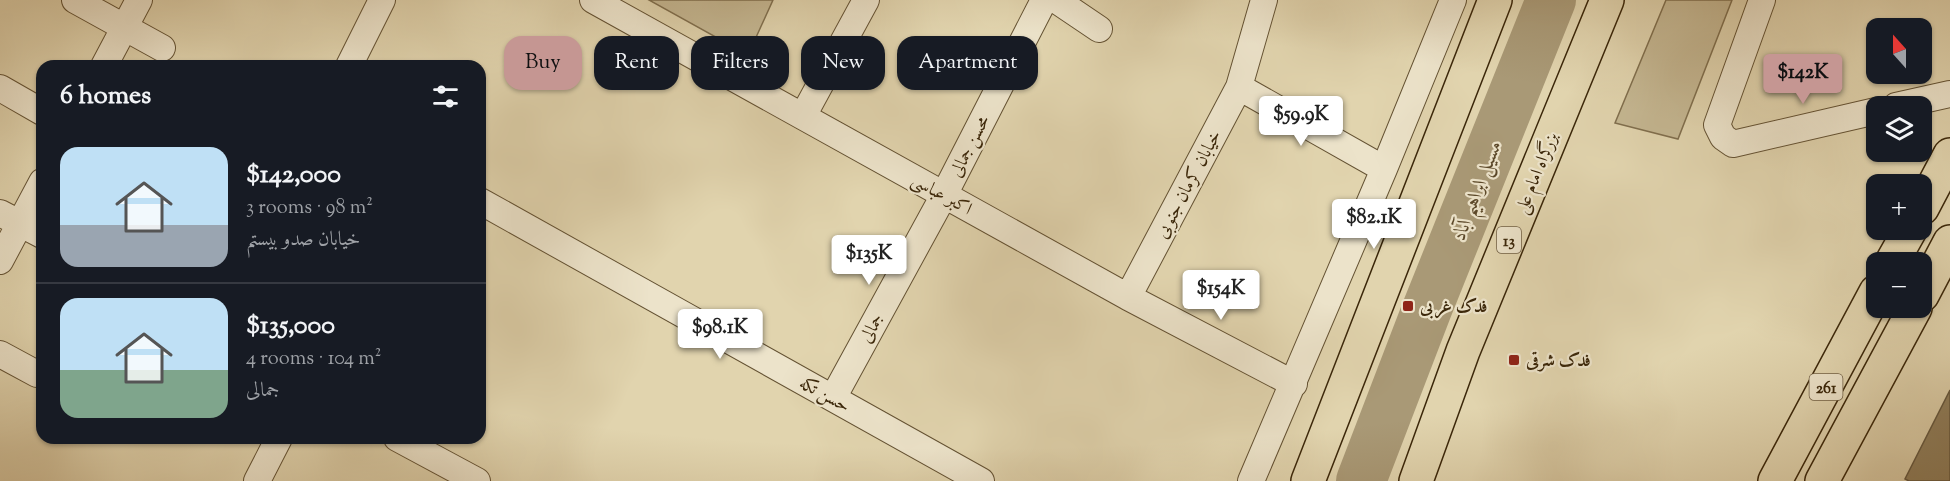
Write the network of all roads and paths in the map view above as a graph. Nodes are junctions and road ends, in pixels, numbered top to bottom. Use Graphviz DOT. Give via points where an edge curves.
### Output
graph roads {
  1 [pos="75,0"];
  2 [pos="139,0"];
  3 [pos="382,0"];
  4 [pos="593,0"];
  5 [pos="866,0"];
  6 [pos="1044,0"];
  7 [pos="1056,0"];
  8 [pos="1264,0"];
  9 [pos="1453,0"];
  10 [pos="1495,0"];
  11 [pos="1607,0"];
  12 [pos="1762,0"];
  13 [pos="124,28"];
  14 [pos="1099,29"];
  15 [pos="162,48"];
  16 [pos="107,60"];
  17 [pos="352,60"];
  18 [pos="1239,87"];
  19 [pos="0,88"];
  20 [pos="1950,94"];
  21 [pos="1932,98"];
  22 [pos="36,109"];
  23 [pos="1866,113"];
  24 [pos="803,116"];
  25 [pos="1950,155"];
  26 [pos="1384,169"];
  27 [pos="1932,189"];
  28 [pos="36,194"];
  29 [pos="944,195"];
  30 [pos="486,204"];
  31 [pos="21,224"];
  32 [pos="1950,242"];
  33 [pos="0,261"];
  34 [pos="1932,276"];
  35 [pos="1128,297"];
  36 [pos="1866,311"];
  37 [pos="1910,318"];
  38 [pos="0,354"];
  39 [pos="36,373"];
  40 [pos="1294,384"];
  41 [pos="833,398"];
  42 [pos="276,444"];
  43 [pos="408,444"];
  44 [pos="257,481"];
  45 [pos="477,481"];
  46 [pos="981,481"];
  47 [pos="1251,481"];
  48 [pos="1308,481"];
  49 [pos="1416,481"];
  50 [pos="1775,481"];
  51 [pos="1822,481"];
  1 -- 13 [label="street"];
  2 -- 13 [label="street"];
  3 -- 17 [label="street"];
  4 -- 24 [label="street, اکبر عباسی"];
  5 -- 24 [label="street"];
  6 -- 29 [label="street, محسن جمالی"];
  7 -- 14 [label="street"];
  8 -- 18 [label="street, خیابان کرمان جنوبی"];
  9 -- 26 [label="street"];
  10 -- 48 [label="main road"];
  11 -- 49 [label="main road, بزرگراه امام علی / 13" via="1463,351"];
  12 -- 23 [label="street" via="1717,125 1723,138 1733,144"];
  13 -- 15 [label="street"];
  13 -- 16 [label="street"];
  18 -- 26 [label="street"];
  18 -- 35 [label="street, خیابان کرمان جنوبی"];
  19 -- 22 [label="street"];
  20 -- 21 [label="street"];
  24 -- 29 [label="street, اکبر عباسی"];
  25 -- 27 [label="main road"];
  26 -- 40 [label="street"];
  28 -- 31 [label="street"];
  29 -- 35 [label="street, اکبر عباسی"];
  29 -- 41 [label="street, جمالی"];
  30 -- 41 [label="street, حسن تکه"];
  31 -- 33 [label="street"];
  32 -- 34 [label="main road"];
  35 -- 40 [label="street, اکبر عباسی"];
  36 -- 50 [label="main road, 261"];
  37 -- 51 [label="main road, 261"];
  38 -- 39 [label="street"];
  40 -- 47 [label="street"];
  41 -- 46 [label="street, حسن تکه"];
  42 -- 44 [label="street"];
  43 -- 45 [label="street"];
}
